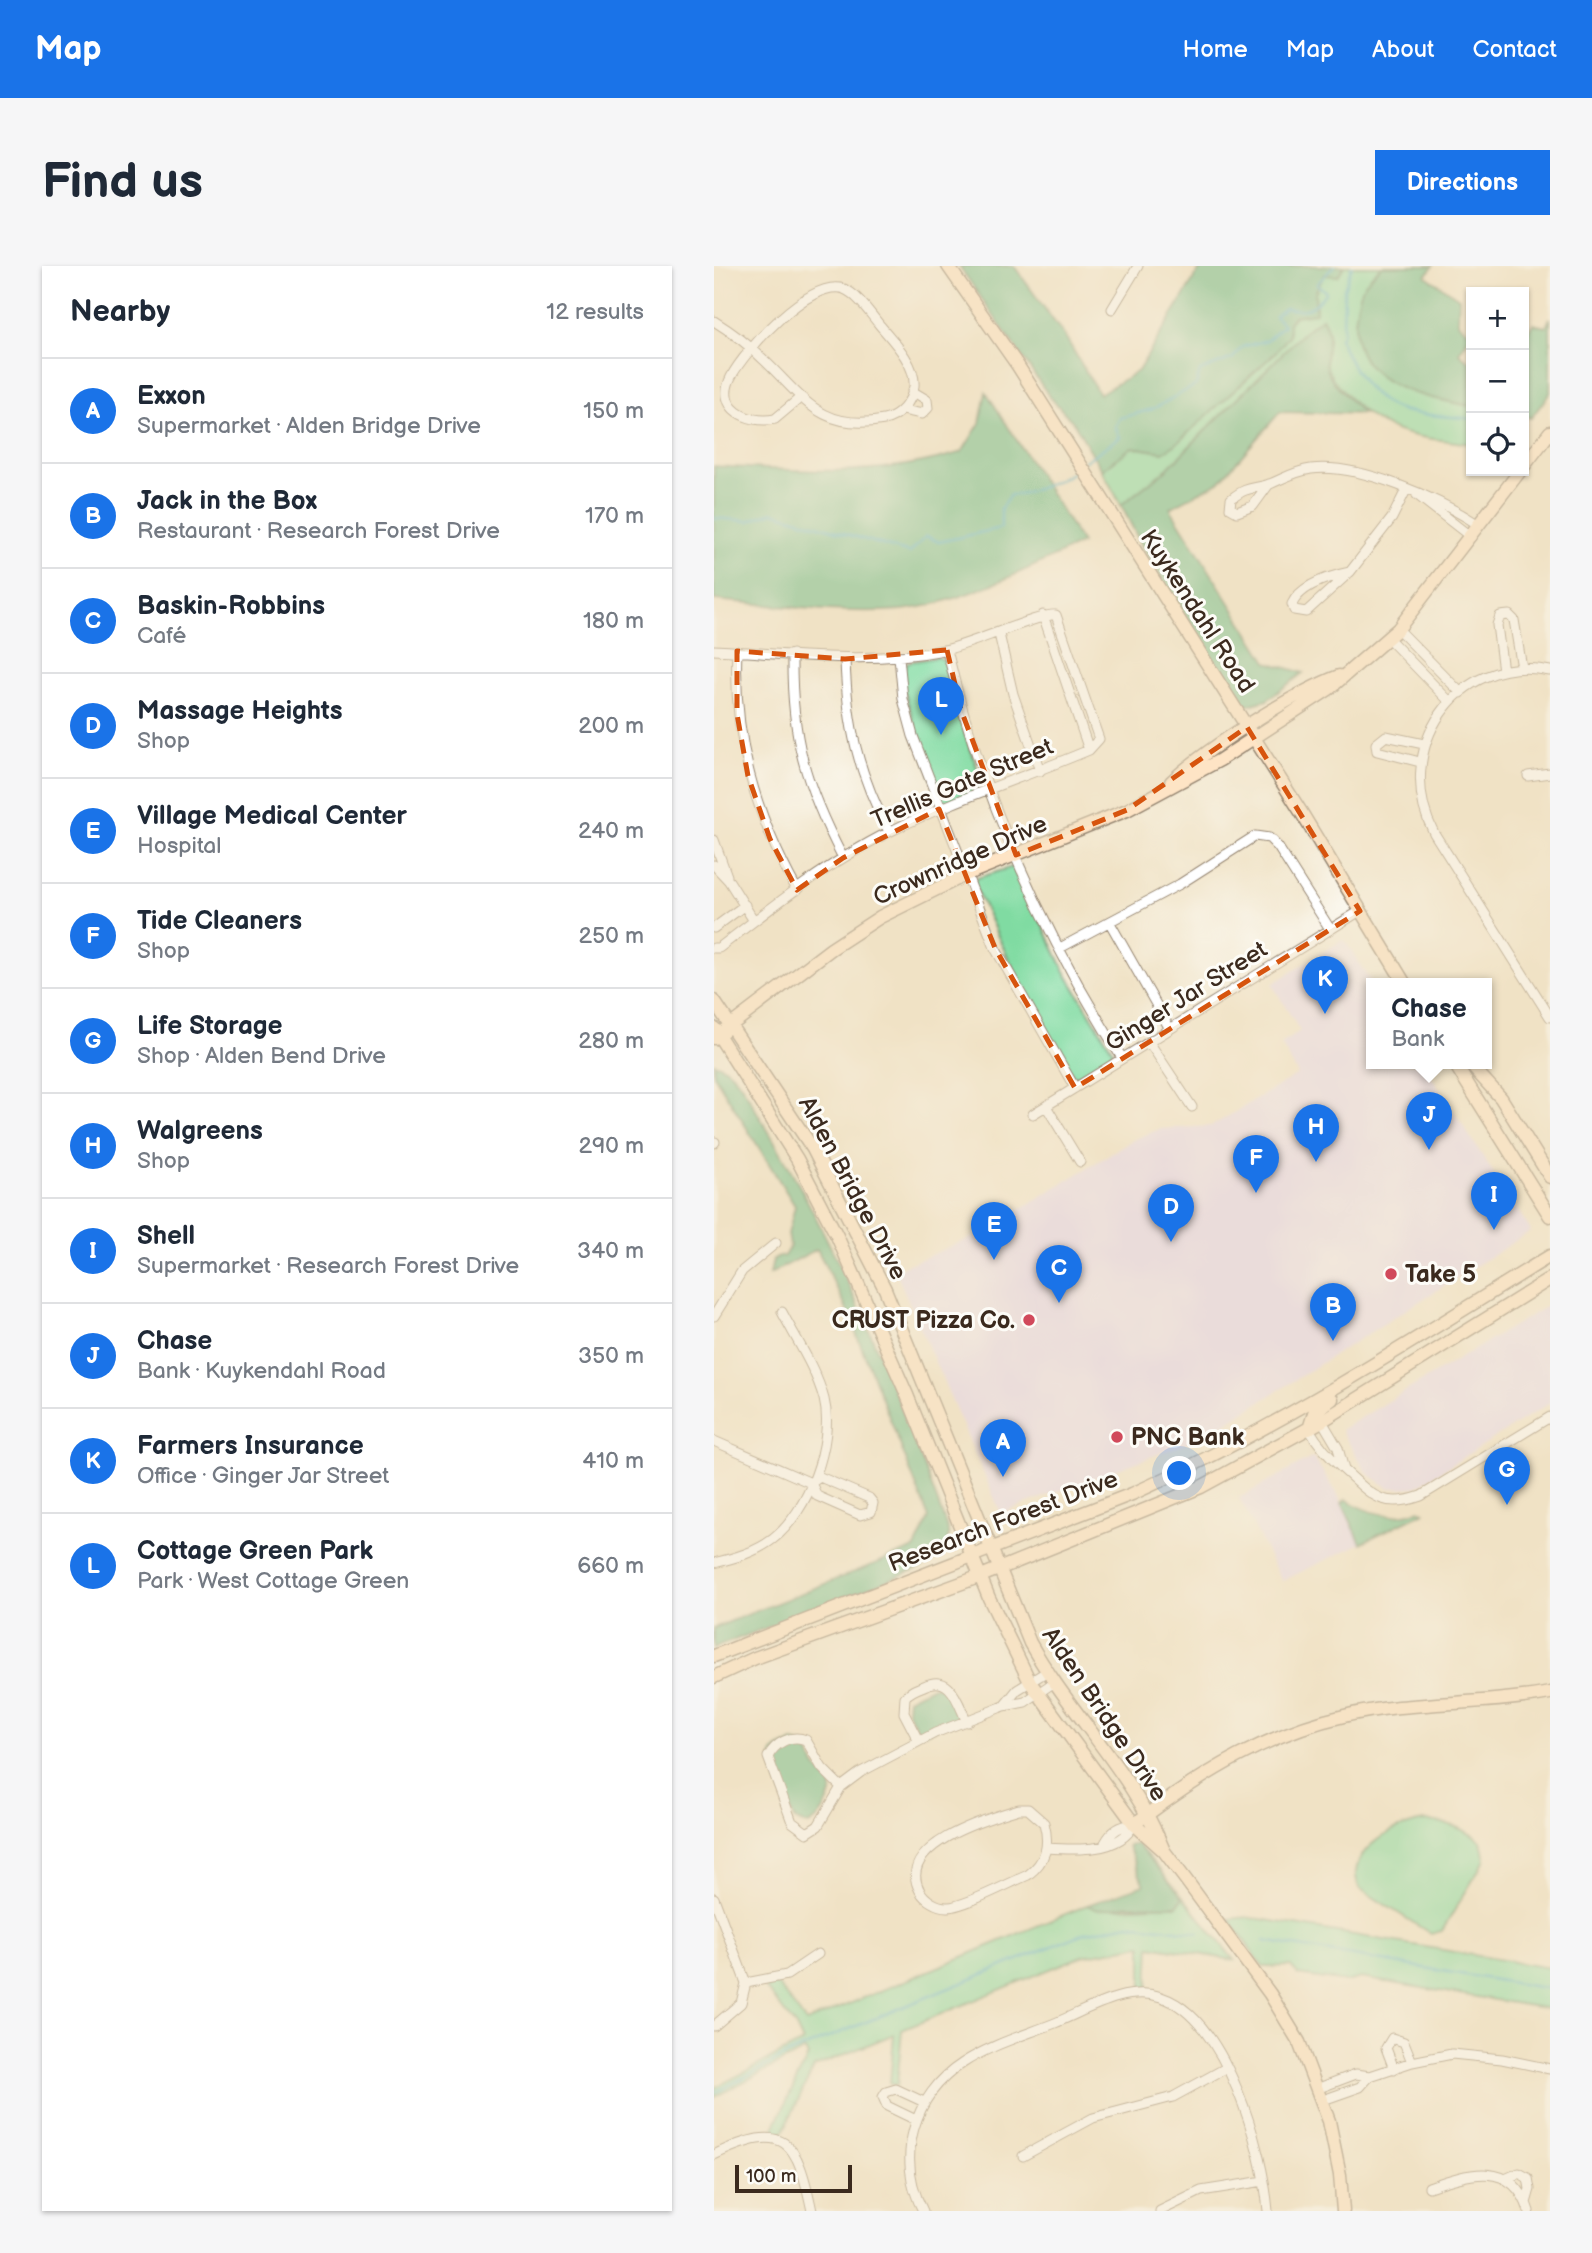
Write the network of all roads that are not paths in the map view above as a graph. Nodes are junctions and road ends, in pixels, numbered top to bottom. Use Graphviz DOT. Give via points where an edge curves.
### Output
graph roads {
  1 [pos="948,266"];
  2 [pos="1138,266"];
  3 [pos="1112,309"];
  4 [pos="714,321"];
  5 [pos="752,348"];
  6 [pos="912,391"];
  7 [pos="800,398"];
  8 [pos="903,410"];
  9 [pos="1550,432"];
  10 [pos="1529,459"];
  11 [pos="1516,476"];
  12 [pos="1269,484"];
  13 [pos="1411,492"];
  14 [pos="1479,525"];
  15 [pos="1471,537"];
  16 [pos="1350,572"];
  17 [pos="1042,615"];
  18 [pos="1398,629"];
  19 [pos="999,634"];
  20 [pos="1388,638"];
  21 [pos="714,650"];
  22 [pos="947,650"];
  23 [pos="737,651"];
  24 [pos="792,654"];
  25 [pos="899,657"];
  26 [pos="845,659"];
  27 [pos="1522,668"];
  28 [pos="1503,671"];
  29 [pos="1550,671"];
  30 [pos="1461,693"];
  31 [pos="1450,702"];
  32 [pos="1251,733"];
  33 [pos="1424,744"];
  34 [pos="1089,750"];
  35 [pos="1420,762"];
  36 [pos="1040,771"];
  37 [pos="1550,773"];
  38 [pos="1528,776"];
  39 [pos="989,789"];
  40 [pos="939,809"];
  41 [pos="889,832"];
  42 [pos="714,840"];
  43 [pos="1016,855"];
  44 [pos="843,858"];
  45 [pos="714,865"];
  46 [pos="965,875"];
  47 [pos="729,881"];
  48 [pos="797,890"];
  49 [pos="745,905"];
  50 [pos="1360,911"];
  51 [pos="754,921"];
  52 [pos="1110,923"];
  53 [pos="714,928"];
  54 [pos="1330,929"];
  55 [pos="714,948"];
  56 [pos="1060,948"];
  57 [pos="1401,978"];
  58 [pos="714,1001"];
  59 [pos="1550,1017"];
  60 [pos="732,1025"];
  61 [pos="1170,1028"];
  62 [pos="716,1034"];
  63 [pos="1149,1042"];
  64 [pos="1122,1058"];
  65 [pos="1458,1069"];
  66 [pos="1475,1069"];
  67 [pos="1076,1088"];
  68 [pos="1046,1106"];
  69 [pos="1192,1107"];
  70 [pos="1033,1114"];
  71 [pos="1080,1162"];
  72 [pos="1550,1177"];
  73 [pos="1550,1216"];
  74 [pos="775,1243"];
  75 [pos="1550,1256"];
  76 [pos="1550,1279"];
  77 [pos="782,1312"];
  78 [pos="714,1316"];
  79 [pos="1351,1378"];
  80 [pos="1312,1402"];
  81 [pos="1550,1417"];
  82 [pos="1322,1421"];
  83 [pos="1309,1429"];
  84 [pos="714,1441"];
  85 [pos="1267,1452"];
  86 [pos="1344,1471"];
  87 [pos="811,1483"];
  88 [pos="990,1549"];
  89 [pos="974,1555"];
  90 [pos="714,1563"];
  91 [pos="998,1570"];
  92 [pos="981,1576"];
  93 [pos="714,1656"];
  94 [pos="714,1677"];
  95 [pos="1049,1677"];
  96 [pos="1030,1682"];
  97 [pos="1550,1693"];
  98 [pos="1037,1694"];
  99 [pos="1004,1706"];
  100 [pos="967,1722"];
  101 [pos="918,1740"];
  102 [pos="841,1787"];
  103 [pos="1147,1814"];
  104 [pos="1135,1824"];
  105 [pos="1047,1847"];
  106 [pos="1164,1851"];
  107 [pos="714,1898"];
  108 [pos="818,1954"];
  109 [pos="747,1983"];
  110 [pos="714,2026"];
  111 [pos="1412,2062"];
  112 [pos="1226,2068"];
  113 [pos="1394,2069"];
  114 [pos="1550,2069"];
  115 [pos="1321,2094"];
  116 [pos="924,2102"];
  117 [pos="916,2120"];
  118 [pos="714,2155"];
  119 [pos="1023,2156"];
  120 [pos="1505,2179"];
  121 [pos="1265,2181"];
  122 [pos="1429,2187"];
  123 [pos="1528,2207"];
  124 [pos="812,2211"];
  125 [pos="923,2211"];
  126 [pos="1160,2211"];
  127 [pos="1268,2211"];
  128 [pos="1343,2211"];
  1 -- 32 [label="street, Kuykendahl Road" via="996,333"];
  2 -- 3 [label="street"];
  4 -- 5 [label="street"];
  5 -- 6 [label="street" via="795,307 822,291 844,289 907,361"];
  5 -- 7 [label="street"];
  5 -- 7 [label="street" via="728,385 734,412 748,419 775,419"];
  6 -- 8 [label="street"];
  6 -- 8 [label="street" via="927,400 928,408 922,414"];
  7 -- 8 [label="street" via="820,413 857,423 888,419"];
  9 -- 10 [label="street"];
  11 -- 14 [label="street, Crownridge Drive"];
  12 -- 13 [label="street" via="1298,472 1332,469 1355,472"];
  13 -- 14 [label="street" via="1446,504"];
  13 -- 15 [label="street"];
  13 -- 16 [label="street"];
  14 -- 15 [label="street, Crownridge Drive"];
  15 -- 18 [label="street, Crownridge Drive"];
  16 -- 16 [label="street" via="1329,576 1301,593 1292,604 1294,610 1306,612"];
  17 -- 19 [label="street"];
  17 -- 34 [label="street"];
  17 -- 34 [label="street" via="1059,617 1099,739"];
  18 -- 20 [label="street, Crownridge Drive"];
  18 -- 30 [label="street"];
  19 -- 22 [label="street"];
  19 -- 36 [label="street" via="1013,694"];
  20 -- 31 [label="street"];
  20 -- 32 [label="street, Crownridge Drive" via="1342,675 1323,682"];
  21 -- 23 [label="street"];
  22 -- 25 [label="street"];
  22 -- 39 [label="street" via="961,710"];
  23 -- 24 [label="street"];
  23 -- 48 [label="street" via="737,714 748,776 770,839"];
  24 -- 26 [label="street"];
  24 -- 44 [label="street" via="794,726 806,778"];
  25 -- 26 [label="street"];
  25 -- 40 [label="street" via="907,717"];
  26 -- 41 [label="street" via="853,745"];
  27 -- 28 [label="street"];
  27 -- 28 [label="street" via="1514,620 1500,616"];
  27 -- 29 [label="street"];
  28 -- 30 [label="street"];
  30 -- 31 [label="street"];
  31 -- 33 [label="street"];
  32 -- 43 [label="street, Crownridge Drive" via="1115,816"];
  32 -- 50 [label="street, Kuykendahl Road"];
  33 -- 35 [label="street"];
  33 -- 35 [label="street" via="1386,736 1376,744 1383,754"];
  34 -- 36 [label="street, Trellis Gate Street"];
  35 -- 59 [label="street" via="1419,783 1427,819"];
  36 -- 39 [label="street, Trellis Gate Street"];
  37 -- 38 [label="street"];
  39 -- 40 [label="street, Trellis Gate Street"];
  39 -- 43 [label="street"];
  40 -- 41 [label="street, Trellis Gate Street"];
  40 -- 46 [label="street"];
  41 -- 44 [label="street, Trellis Gate Street"];
  42 -- 47 [label="street"];
  43 -- 46 [label="street, Crownridge Drive"];
  43 -- 56 [label="street"];
  44 -- 48 [label="street, Trellis Gate Street"];
  45 -- 47 [label="street"];
  46 -- 60 [label="street, Crownridge Drive" via="847,937"];
  46 -- 67 [label="street" via="995,948"];
  47 -- 49 [label="street"];
  48 -- 51 [label="street, Trellis Gate Street"];
  49 -- 51 [label="street"];
  49 -- 53 [label="street"];
  50 -- 54 [label="street, Ginger Jar Street"];
  50 -- 57 [label="street, Kuykendahl Road"];
  51 -- 55 [label="street, Trellis Gate Street"];
  52 -- 54 [label="street" via="1255,836 1269,838 1278,847"];
  52 -- 56 [label="street"];
  52 -- 61 [label="street"];
  54 -- 61 [label="street, Ginger Jar Street"];
  56 -- 64 [label="street"];
  58 -- 60 [label="street, Alden Bridge Drive"];
  60 -- 62 [label="street, Crownridge Drive"];
  60 -- 88 [label="street, Alden Bridge Drive" via="813,1149 855,1228 885,1289"];
  61 -- 63 [label="street, Ginger Jar Street"];
  62 -- 89 [label="street, Alden Bridge Drive" via="797,1159 837,1237"];
  63 -- 64 [label="street, Ginger Jar Street"];
  63 -- 69 [label="street"];
  64 -- 67 [label="street, Ginger Jar Street"];
  65 -- 73 [label="street"];
  66 -- 72 [label="street" via="1501,1098"];
  67 -- 68 [label="street, Ginger Jar Street"];
  68 -- 70 [label="street, Ginger Jar Street"];
  68 -- 71 [label="street"];
  74 -- 78 [label="street" via="742,1271"];
  75 -- 79 [label="street, Research Forest Drive"];
  76 -- 82 [label="street, Research Forest Drive"];
  77 -- 87 [label="street" via="824,1399 827,1432"];
  79 -- 80 [label="street, Research Forest Drive"];
  79 -- 83 [label="street" via="1342,1392 1314,1413"];
  80 -- 85 [label="street" via="1303,1422"];
  80 -- 88 [label="street, Research Forest Drive" via="1132,1494"];
  81 -- 86 [label="street" via="1407,1501 1382,1500 1367,1493"];
  82 -- 83 [label="street, Research Forest Drive"];
  82 -- 86 [label="street" via="1338,1448"];
  83 -- 85 [label="street, Research Forest Drive"];
  83 -- 86 [label="street" via="1326,1456"];
  84 -- 87 [label="street"];
  85 -- 91 [label="street, Research Forest Drive" via="1139,1514"];
  87 -- 87 [label="street" via="817,1496 860,1515 873,1509 869,1498 825,1477"];
  87 -- 90 [label="street" via="795,1514 774,1538 748,1553"];
  88 -- 89 [label="street, Research Forest Drive"];
  88 -- 91 [label="street, Alden Bridge Drive"];
  89 -- 92 [label="street, Alden Bridge Drive"];
  89 -- 93 [label="street, Research Forest Drive"];
  91 -- 92 [label="street, Research Forest Drive"];
  91 -- 95 [label="street, Alden Bridge Drive"];
  92 -- 94 [label="street, Research Forest Drive"];
  92 -- 96 [label="street, Alden Bridge Drive"];
  95 -- 96 [label="street"];
  95 -- 98 [label="street"];
  95 -- 103 [label="street, Alden Bridge Drive"];
  96 -- 98 [label="street, Alden Bridge Drive"];
  96 -- 99 [label="street"];
  97 -- 103 [label="street" via="1374,1710 1310,1725 1227,1761"];
  98 -- 99 [label="street"];
  98 -- 104 [label="street, Alden Bridge Drive"];
  99 -- 100 [label="street"];
  100 -- 101 [label="street"];
  100 -- 101 [label="street" via="951,1689 933,1682 905,1697 904,1713"];
  101 -- 102 [label="street"];
  102 -- 102 [label="street" via="822,1768 806,1740 794,1738 771,1751 768,1764 792,1822 807,1833 818,1826"];
  103 -- 104 [label="street"];
  103 -- 106 [label="street, Alden Bridge Drive"];
  104 -- 105 [label="street" via="1120,1826 1105,1843 1071,1850"];
  104 -- 106 [label="street, Alden Bridge Drive"];
  105 -- 105 [label="street" via="1038,1815 1019,1809 974,1823 942,1841 920,1858 916,1879 927,1900 954,1906 1028,1875 1037,1868"];
  106 -- 115 [label="street, Alden Bridge Drive" via="1270,1994"];
  107 -- 109 [label="street"];
  108 -- 109 [label="street" via="787,1975"];
  109 -- 110 [label="street" via="741,2003"];
  111 -- 113 [label="street"];
  111 -- 113 [label="street" via="1404,2042 1392,2038 1387,2048"];
  111 -- 114 [label="street" via="1465,2054"];
  112 -- 116 [label="street" via="1189,2014 1159,1996 1135,1994 972,2058 949,2072"];
  112 -- 119 [label="street" via="1173,2097 1093,2118"];
  112 -- 121 [label="street" via="1252,2129"];
  113 -- 115 [label="street" via="1370,2076 1356,2074"];
  115 -- 128 [label="street, Alden Bridge Drive" via="1336,2147"];
  116 -- 117 [label="street"];
  116 -- 117 [label="street" via="896,2089 883,2097 887,2106"];
  117 -- 125 [label="street" via="910,2169"];
  118 -- 124 [label="street" via="754,2137 788,2146 800,2162"];
  120 -- 122 [label="street" via="1476,2173"];
  120 -- 123 [label="street"];
  120 -- 123 [label="street" via="1519,2173 1528,2178"];
  121 -- 126 [label="street" via="1201,2192"];
  121 -- 127 [label="street"];
}
